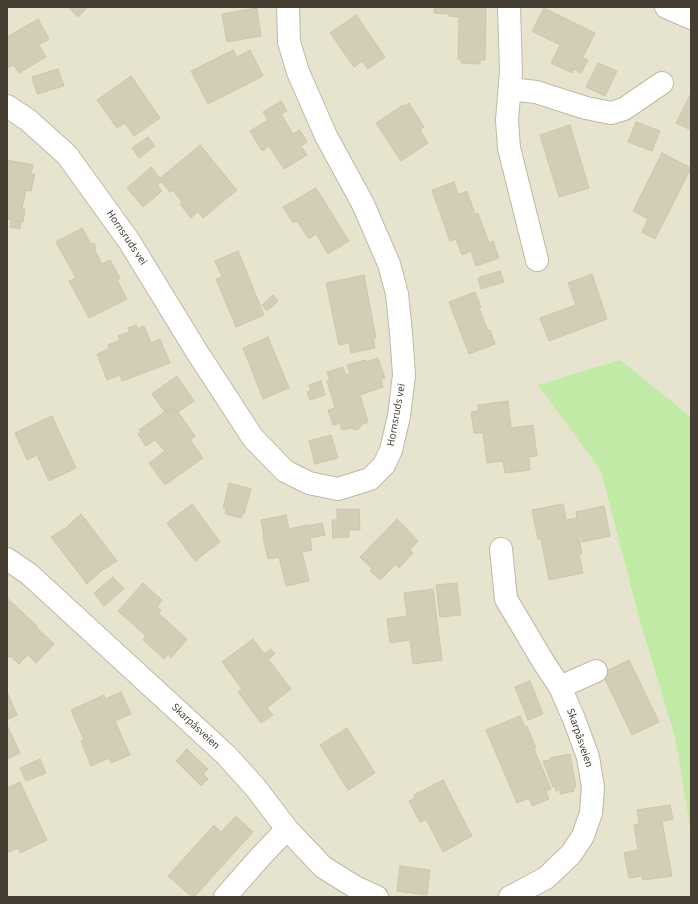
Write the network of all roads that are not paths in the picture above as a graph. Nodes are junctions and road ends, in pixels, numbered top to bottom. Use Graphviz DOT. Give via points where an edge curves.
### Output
graph roads {
  1 [pos="288,7"];
  2 [pos="509,7"];
  3 [pos="666,7"];
  4 [pos="691,18"];
  5 [pos="662,83"];
  6 [pos="510,89"];
  7 [pos="7,106"];
  8 [pos="537,260"];
  9 [pos="500,549"];
  10 [pos="7,559"];
  11 [pos="596,671"];
  12 [pos="560,687"];
  13 [pos="287,829"];
  14 [pos="225,897"];
  15 [pos="376,897"];
  16 [pos="510,897"];
  1 -- 7 [label="street, Hornsruds vei" via="289,42 298,72 326,136 363,204 389,264 397,294 404,375 399,416 391,450 384,465 370,479 338,489 309,483 285,471 253,438 129,241 67,155 28,120"];
  2 -- 6 [label="street"];
  3 -- 4 [label="street"];
  5 -- 6 [label="street" via="624,109 611,113 536,92"];
  6 -- 8 [label="street" via="507,120 509,148"];
  9 -- 12 [label="street, Skarpåsveien" via="506,599"];
  10 -- 13 [label="street, Skarpåsveien" via="35,578 226,755 255,787"];
  11 -- 12 [label="street"];
  12 -- 16 [label="street, Skarpåsveien" via="588,757 594,787 591,813 583,836 571,854 546,878"];
  13 -- 14 [label="street"];
  13 -- 15 [label="street, Skarpåsveien" via="323,867 354,887"];
}
